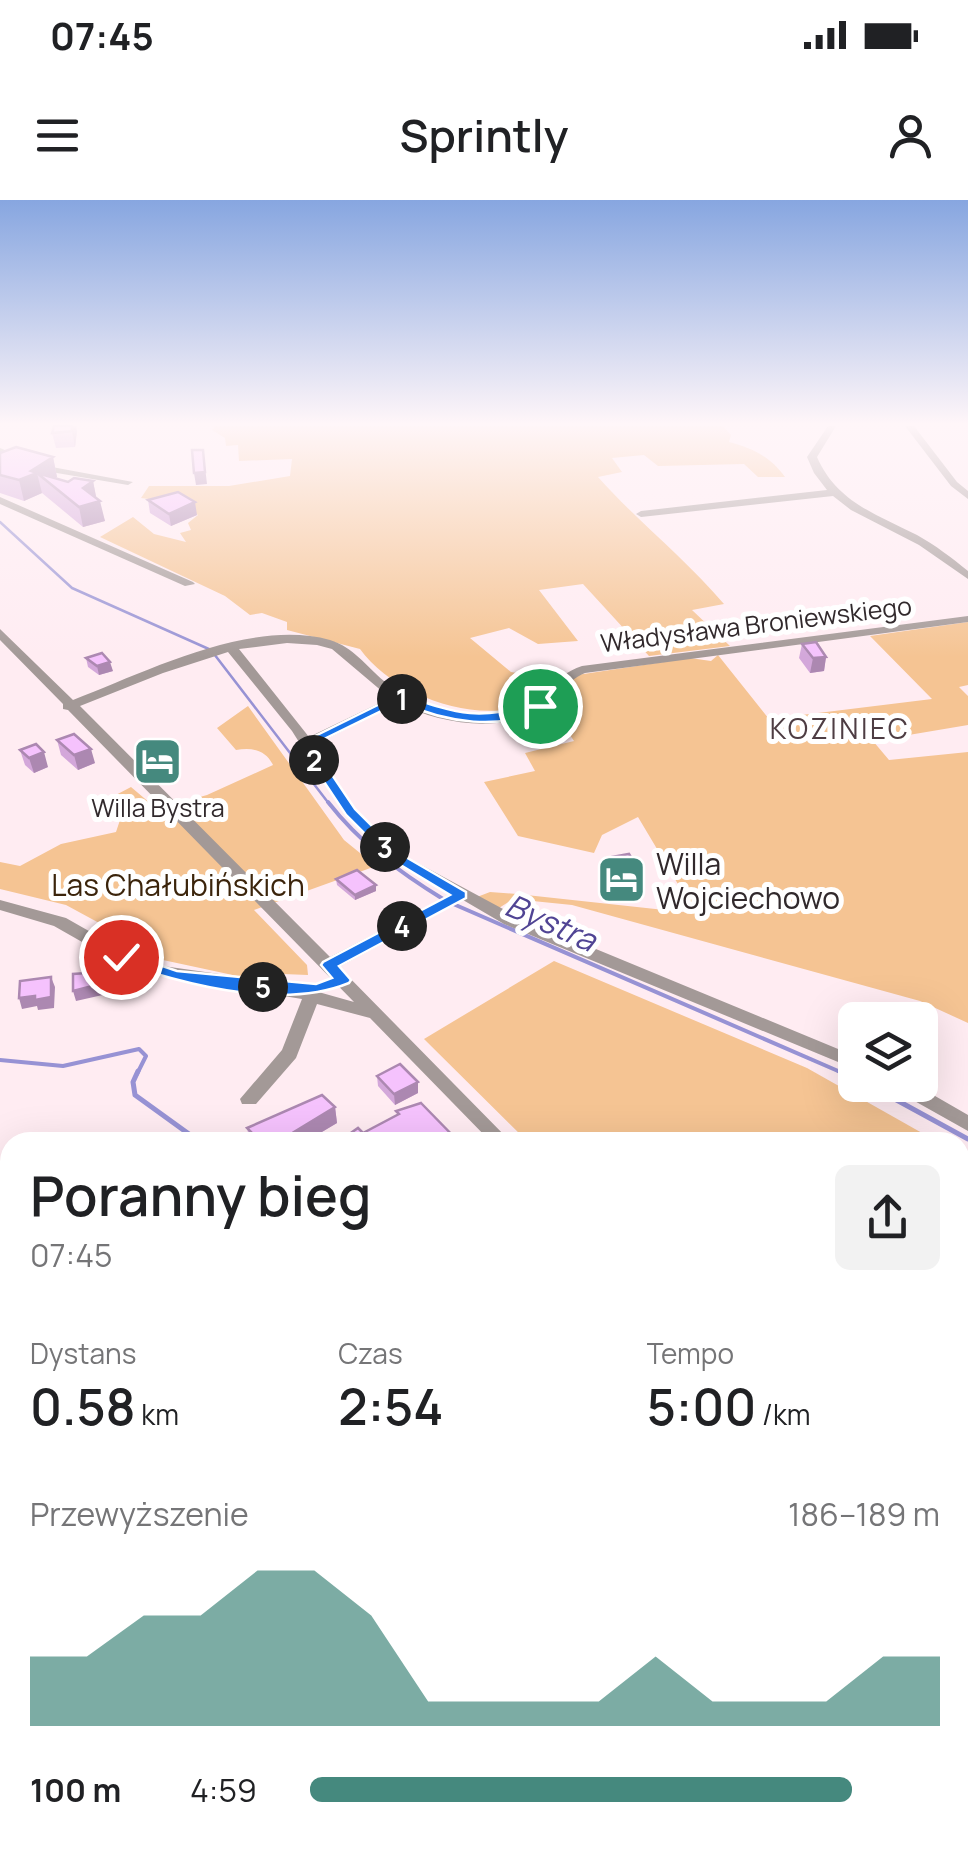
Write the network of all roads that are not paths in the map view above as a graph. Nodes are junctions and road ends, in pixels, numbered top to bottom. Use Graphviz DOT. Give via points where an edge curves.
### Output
graph roads {
  1 [pos="7,503"];
  2 [pos="740,503"];
  3 [pos="849,503"];
  4 [pos="641,514"];
  5 [pos="968,576"];
  6 [pos="189,584"];
  7 [pos="968,619"];
  8 [pos="0,634"];
  9 [pos="228,649"];
  10 [pos="400,698"];
  11 [pos="68,706"];
  12 [pos="305,744"];
  13 [pos="459,896"];
  14 [pos="0,905"];
  15 [pos="328,965"];
  16 [pos="343,980"];
  17 [pos="290,990"];
  18 [pos="312,995"];
  19 [pos="376,1014"];
  20 [pos="838,1056"];
  21 [pos="250,1099"];
  22 [pos="930,1102"];
  23 [pos="968,1124"];
  24 [pos="492,1132"];
  1 -- 6 [label="street"];
  2 -- 4 [label="street"];
  3 -- 5 [label="street"];
  7 -- 10 [label="street, Władysława Broniewskiego" via="582,670 557,683 536,708 510,716 448,716"];
  8 -- 11 [label="street"];
  9 -- 10 [label="street, Władysława Broniewskiego" via="283,638 327,642 350,653"];
  9 -- 11 [label="street, Władysława Broniewskiego"];
  9 -- 12 [label="street"];
  10 -- 12 [label="street"];
  11 -- 15 [label="street"];
  12 -- 13 [label="street" via="350,812 394,856"];
  13 -- 15 [label="street"];
  13 -- 20 [label="street"];
  14 -- 17 [label="street" via="66,924 160,972"];
  15 -- 16 [label="street"];
  16 -- 17 [label="street" via="318,990"];
  16 -- 19 [label="street"];
  17 -- 18 [label="street"];
  18 -- 19 [label="street"];
  18 -- 21 [label="street" via="290,1053"];
  19 -- 24 [label="street"];
  22 -- 23 [label="street"];
}
